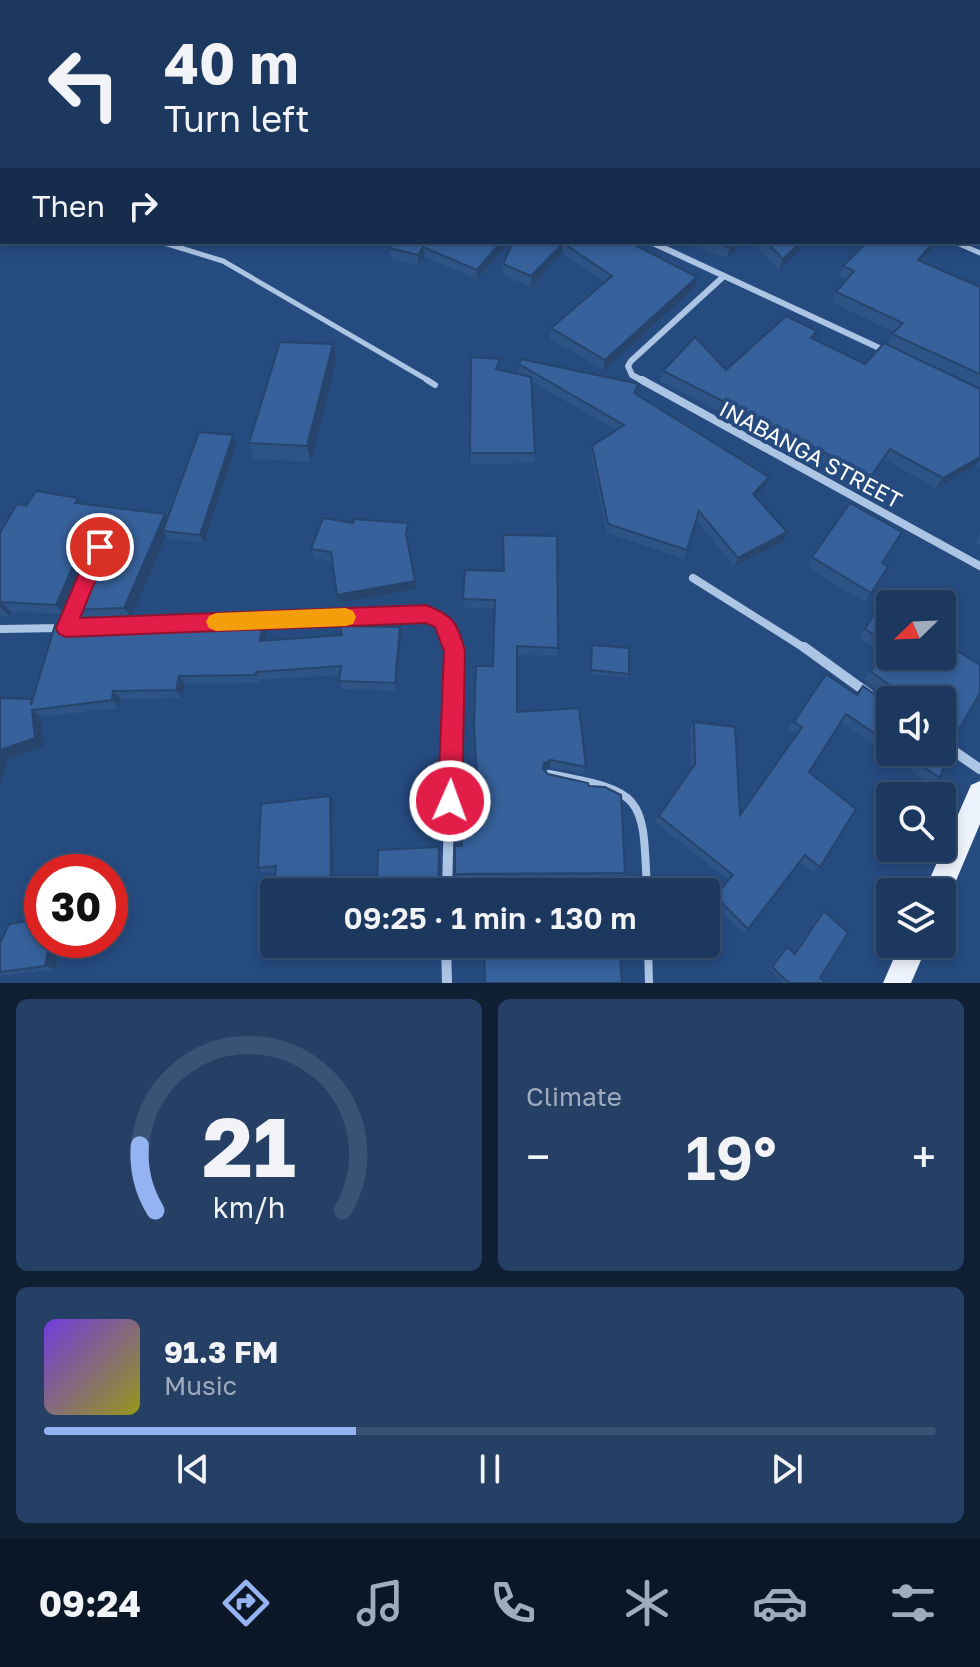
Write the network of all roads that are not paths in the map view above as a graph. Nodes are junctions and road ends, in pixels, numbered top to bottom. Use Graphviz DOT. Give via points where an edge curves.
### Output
graph roads {
  1 [pos="168,244"];
  2 [pos="655,244"];
  3 [pos="960,244"];
  4 [pos="980,253"];
  5 [pos="724,276"];
  6 [pos="895,355"];
  7 [pos="435,385"];
  8 [pos="980,566"];
  9 [pos="693,578"];
  10 [pos="80,593"];
  11 [pos="160,624"];
  12 [pos="82,627"];
  13 [pos="66,628"];
  14 [pos="0,629"];
  15 [pos="876,699"];
  16 [pos="956,753"];
  17 [pos="980,769"];
  18 [pos="549,774"];
  19 [pos="980,794"];
  20 [pos="447,878"];
  21 [pos="646,878"];
  22 [pos="943,878"];
  23 [pos="446,958"];
  24 [pos="648,958"];
  25 [pos="908,958"];
  26 [pos="447,983"];
  27 [pos="649,983"];
  28 [pos="897,983"];
  1 -- 7 [label="lane" via="223,261"];
  2 -- 5 [label="street"];
  3 -- 4 [label="lane"];
  5 -- 6 [label="street"];
  5 -- 8 [label="street, INABANGA STREET" via="631,361 628,370 637,380"];
  9 -- 15 [label="street" via="777,628"];
  10 -- 13 [label="street"];
  11 -- 20 [label="street" via="426,614 442,620 454,651"];
  12 -- 13 [label="street"];
  13 -- 14 [label="street"];
  16 -- 17 [label="street"];
  18 -- 21 [label="lane" via="615,786 638,805"];
  19 -- 22 [label="main road"];
  23 -- 26 [label="street"];
  24 -- 27 [label="lane"];
  25 -- 28 [label="main road"];
}
